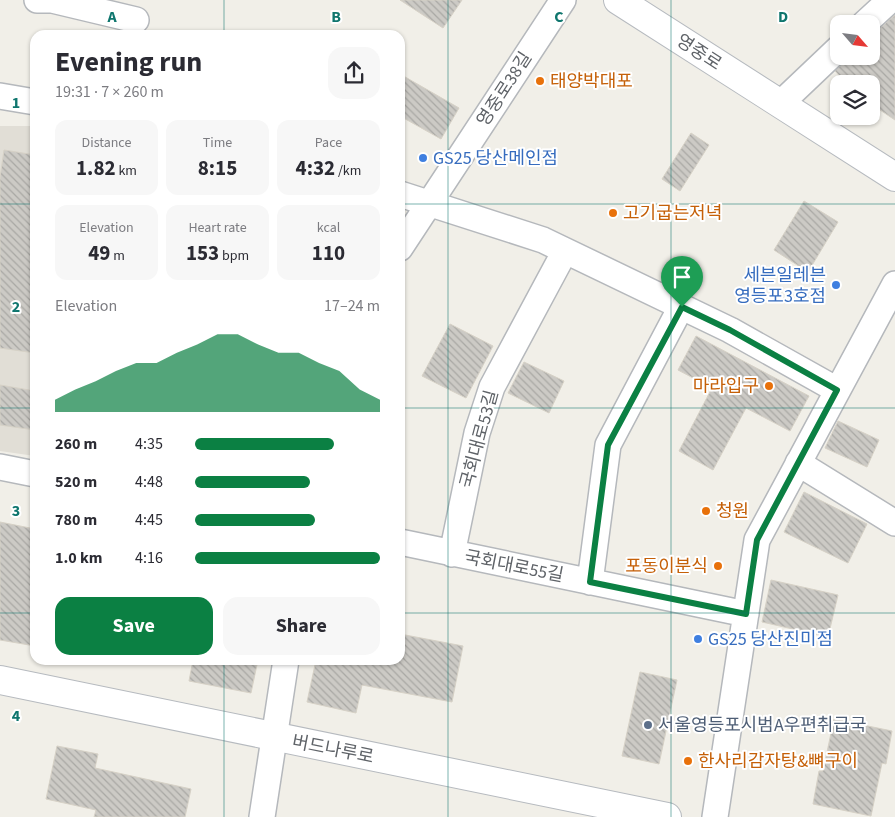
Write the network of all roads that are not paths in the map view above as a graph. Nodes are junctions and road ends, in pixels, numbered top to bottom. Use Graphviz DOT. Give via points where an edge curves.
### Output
graph roads {
  1 [pos="37,0"];
  2 [pos="563,0"];
  3 [pos="618,0"];
  4 [pos="890,0"];
  5 [pos="874,15"];
  6 [pos="136,18"];
  7 [pos="830,57"];
  8 [pos="0,96"];
  9 [pos="30,101"];
  10 [pos="780,104"];
  11 [pos="895,177"];
  12 [pos="405,196"];
  13 [pos="430,203"];
  14 [pos="405,240"];
  15 [pos="565,251"];
  16 [pos="895,284"];
  17 [pos="682,307"];
  18 [pos="837,390"];
  19 [pos="798,462"];
  20 [pos="0,468"];
  21 [pos="30,473"];
  22 [pos="895,523"];
  23 [pos="405,543"];
  24 [pos="452,554"];
  25 [pos="590,582"];
  26 [pos="746,614"];
  27 [pos="285,665"];
  28 [pos="0,680"];
  29 [pos="273,737"];
  30 [pos="262,817"];
  31 [pos="667,817"];
  32 [pos="714,817"];
  1 -- 6 [label="street" via="52,0"];
  2 -- 13 [label="street, 영중로38길"];
  3 -- 10 [label="main road, 영중로"];
  4 -- 5 [label="street"];
  7 -- 10 [label="street"];
  8 -- 9 [label="street"];
  10 -- 11 [label="main road, 영중로"];
  12 -- 13 [label="street"];
  13 -- 14 [label="street, 영중로38길"];
  13 -- 15 [label="street" via="543,240"];
  15 -- 17 [label="street"];
  15 -- 24 [label="street, 국회대로53길" via="492,387 477,433"];
  16 -- 18 [label="street"];
  17 -- 18 [label="street"];
  17 -- 25 [label="street" via="608,445"];
  18 -- 19 [label="street"];
  19 -- 22 [label="street"];
  19 -- 26 [label="street" via="757,540"];
  20 -- 21 [label="street"];
  23 -- 24 [label="street, 국회대로55길"];
  24 -- 25 [label="street, 국회대로55길"];
  25 -- 26 [label="street, 국회대로55길"];
  26 -- 32 [label="street"];
  27 -- 29 [label="street"];
  28 -- 29 [label="main road, 버드나루로"];
  29 -- 30 [label="street"];
  29 -- 31 [label="main road, 버드나루로"];
}
